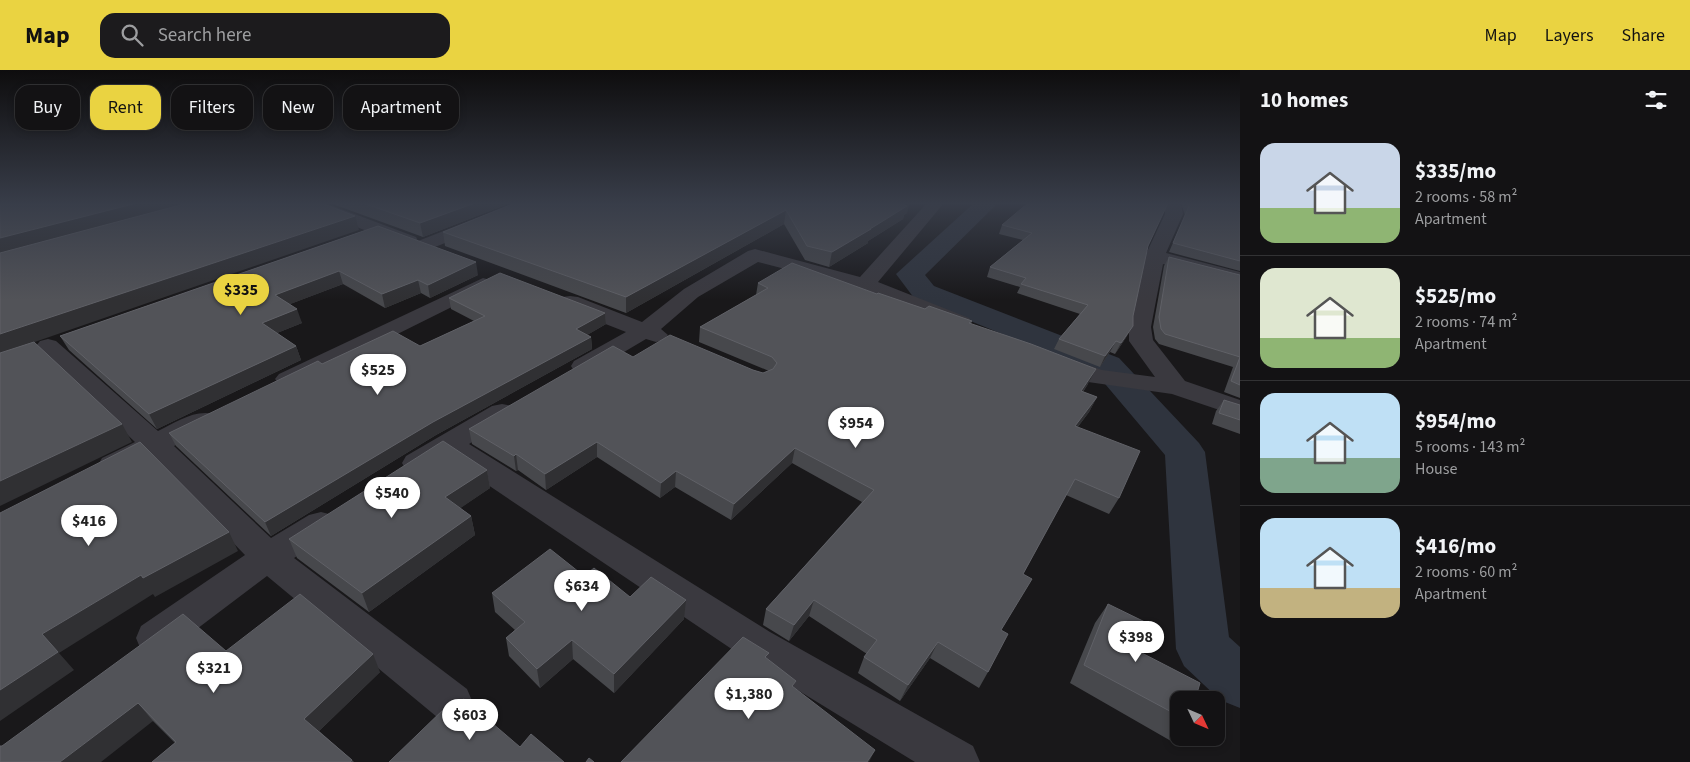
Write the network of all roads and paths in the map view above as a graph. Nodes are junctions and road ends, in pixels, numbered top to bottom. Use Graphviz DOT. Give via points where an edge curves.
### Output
graph roads {
  1 [pos="365,235"];
  2 [pos="394,235"];
  3 [pos="449,235"];
  4 [pos="902,235"];
  5 [pos="1164,235"];
  6 [pos="352,240"];
  7 [pos="423,246"];
  8 [pos="448,256"];
  9 [pos="1155,256"];
  10 [pos="474,266"];
  11 [pos="1240,278"];
  12 [pos="865,284"];
  13 [pos="554,296"];
  14 [pos="644,330"];
  15 [pos="982,331"];
  16 [pos="678,342"];
  17 [pos="49,346"];
  18 [pos="1035,352"];
  19 [pos="558,380"];
  20 [pos="1176,387"];
  21 [pos="269,388"];
  22 [pos="524,400"];
  23 [pos="1240,408"];
  24 [pos="225,409"];
  25 [pos="154,444"];
  26 [pos="447,444"];
  27 [pos="94,474"];
  28 [pos="398,475"];
  29 [pos="341,511"];
  30 [pos="268,557"];
  31 [pos="134,654"];
  32 [pos="452,703"];
  33 [pos="957,762"];
  1 -- 6 [label="street"];
  2 -- 7 [label="street"];
  3 -- 7 [label="street"];
  4 -- 12 [label="street"];
  5 -- 9 [label="street"];
  7 -- 8 [label="street"];
  9 -- 11 [label="street"];
  9 -- 20 [label="street" via="1140,327 1141,342"];
  10 -- 21 [label="street" via="500,276"];
  12 -- 14 [label="street" via="755,255 691,294"];
  12 -- 15 [label="street"];
  13 -- 14 [label="street"];
  14 -- 16 [label="street"];
  14 -- 19 [label="street"];
  17 -- 25 [label="street"];
  18 -- 20 [label="street" via="1098,377"];
  20 -- 23 [label="street"];
  22 -- 26 [label="street"];
  24 -- 25 [label="street"];
  25 -- 27 [label="street"];
  25 -- 30 [label="street"];
  26 -- 28 [label="street"];
  26 -- 33 [label="street" via="756,644"];
  29 -- 30 [label="street"];
  30 -- 31 [label="street"];
  30 -- 32 [label="street"];
}
